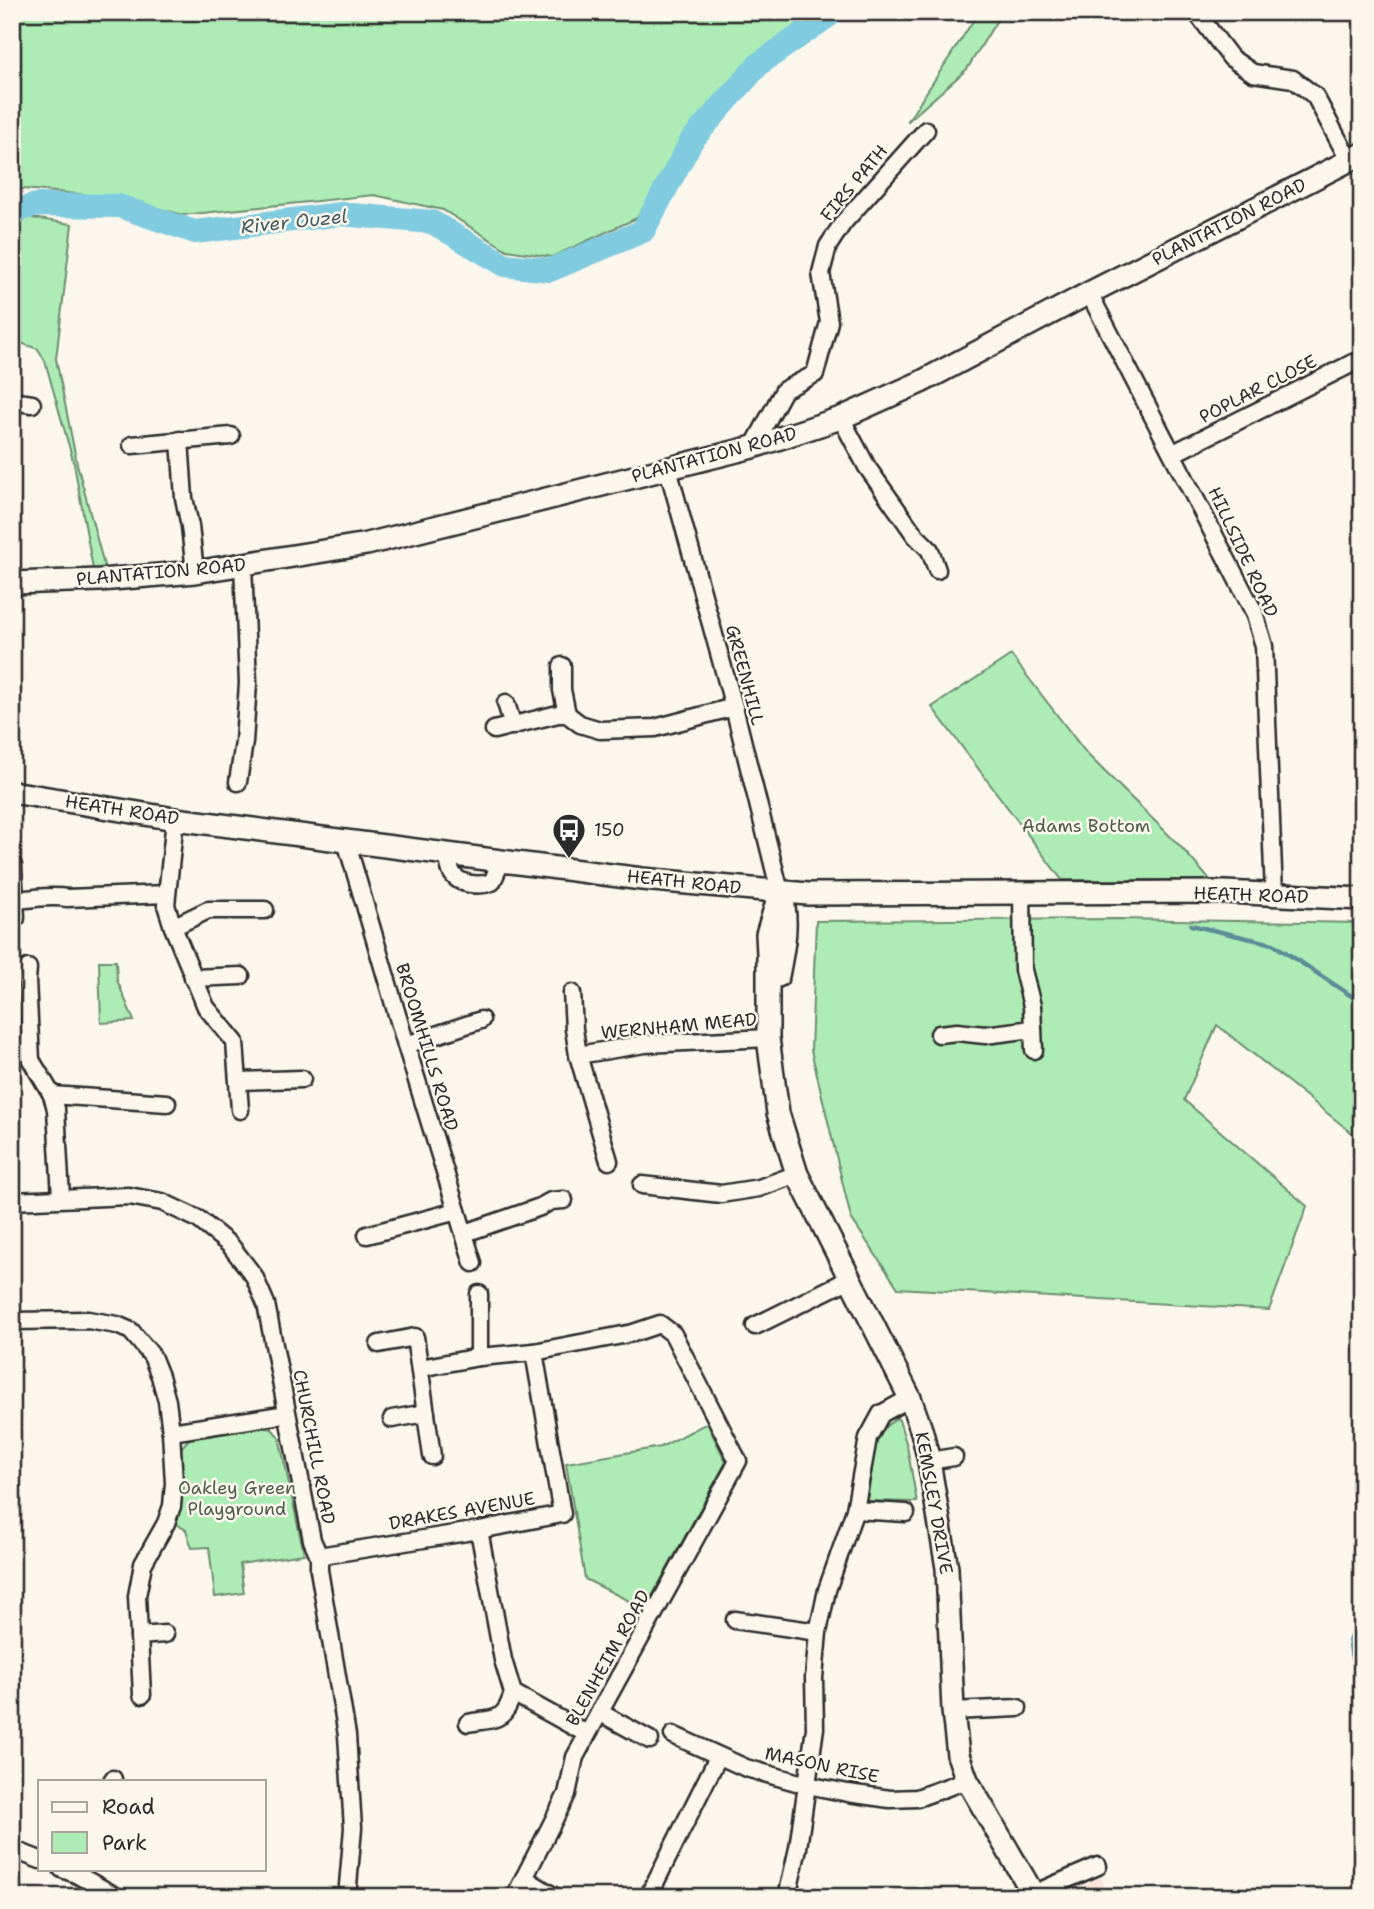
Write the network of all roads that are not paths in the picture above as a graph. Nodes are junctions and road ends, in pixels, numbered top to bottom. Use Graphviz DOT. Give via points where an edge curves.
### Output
graph roads {
  1 [pos="1196,12"];
  2 [pos="926,130"];
  3 [pos="1355,157"];
  4 [pos="1089,293"];
  5 [pos="1362,362"];
  6 [pos="12,401"];
  7 [pos="32,404"];
  8 [pos="841,418"];
  9 [pos="230,436"];
  10 [pos="180,440"];
  11 [pos="132,444"];
  12 [pos="754,447"];
  13 [pos="1174,453"];
  14 [pos="668,469"];
  15 [pos="243,565"];
  16 [pos="937,570"];
  17 [pos="195,572"];
  18 [pos="12,583"];
  19 [pos="562,666"];
  20 [pos="506,703"];
  21 [pos="734,706"];
  22 [pos="568,714"];
  23 [pos="513,726"];
  24 [pos="494,730"];
  25 [pos="239,782"];
  26 [pos="12,792"];
  27 [pos="175,819"];
  28 [pos="346,841"];
  29 [pos="13,866"];
  30 [pos="780,892"];
  31 [pos="1021,893"];
  32 [pos="166,894"];
  33 [pos="1274,895"];
  34 [pos="1362,899"];
  35 [pos="15,900"];
  36 [pos="265,909"];
  37 [pos="16,918"];
  38 [pos="173,927"];
  39 [pos="23,976"];
  40 [pos="241,976"];
  41 [pos="193,978"];
  42 [pos="572,993"];
  43 [pos="481,1020"];
  44 [pos="1033,1029"];
  45 [pos="939,1034"];
  46 [pos="768,1038"];
  47 [pos="406,1045"];
  48 [pos="1034,1050"];
  49 [pos="578,1055"];
  50 [pos="302,1079"];
  51 [pos="239,1081"];
  52 [pos="52,1095"];
  53 [pos="167,1103"];
  54 [pos="240,1110"];
  55 [pos="609,1161"];
  56 [pos="797,1174"];
  57 [pos="642,1185"];
  58 [pos="61,1198"];
  59 [pos="564,1200"];
  60 [pos="12,1201"];
  61 [pos="457,1211"];
  62 [pos="465,1233"];
  63 [pos="367,1236"];
  64 [pos="473,1263"];
  65 [pos="850,1279"];
  66 [pos="478,1294"];
  67 [pos="12,1321"];
  68 [pos="755,1326"];
  69 [pos="379,1344"];
  70 [pos="534,1352"];
  71 [pos="479,1357"];
  72 [pos="420,1368"];
  73 [pos="910,1398"];
  74 [pos="426,1412"];
  75 [pos="287,1414"];
  76 [pos="392,1419"];
  77 [pos="171,1433"];
  78 [pos="432,1455"];
  79 [pos="954,1457"];
  80 [pos="929,1461"];
  81 [pos="855,1510"];
  82 [pos="906,1513"];
  83 [pos="479,1530"];
  84 [pos="318,1556"];
  85 [pos="735,1620"];
  86 [pos="818,1632"];
  87 [pos="165,1634"];
  88 [pos="139,1636"];
  89 [pos="513,1693"];
  90 [pos="142,1695"];
  91 [pos="1018,1708"];
  92 [pos="953,1711"];
  93 [pos="599,1712"];
  94 [pos="468,1723"];
  95 [pos="587,1734"];
  96 [pos="673,1735"];
  97 [pos="650,1740"];
  98 [pos="718,1757"];
  99 [pos="967,1780"];
  100 [pos="807,1784"];
  101 [pos="12,1849"];
  102 [pos="38,1859"];
  103 [pos="1098,1866"];
  104 [pos="72,1871"];
  105 [pos="1034,1895"];
  106 [pos="117,1897"];
  107 [pos="347,1897"];
  108 [pos="555,1897"];
  109 [pos="648,1897"];
  110 [pos="787,1897"];
  1 -- 3 [label="street" via="1231,58 1253,73 1293,79 1315,96"];
  2 -- 12 [label="street, FIRS PATH" via="828,246 821,273 829,322 815,374 785,390"];
  3 -- 4 [label="street, PLANTATION ROAD"];
  4 -- 8 [label="street, PLANTATION ROAD" via="921,382"];
  4 -- 13 [label="street, HILLSIDE ROAD"];
  5 -- 13 [label="street, POPLAR CLOSE"];
  6 -- 7 [label="street"];
  8 -- 12 [label="street, PLANTATION ROAD"];
  8 -- 16 [label="street" via="867,467 930,550"];
  9 -- 10 [label="street"];
  10 -- 11 [label="street"];
  10 -- 17 [label="street"];
  12 -- 14 [label="street, PLANTATION ROAD"];
  13 -- 33 [label="street, HILLSIDE ROAD" via="1255,612 1264,646"];
  14 -- 15 [label="street, PLANTATION ROAD" via="367,544"];
  14 -- 21 [label="street, GREENHILL"];
  15 -- 17 [label="street, PLANTATION ROAD"];
  15 -- 25 [label="street" via="248,683"];
  17 -- 18 [label="street, PLANTATION ROAD"];
  19 -- 22 [label="street"];
  20 -- 23 [label="street"];
  21 -- 22 [label="street" via="655,728 600,730 580,724"];
  21 -- 30 [label="street, GREENHILL"];
  22 -- 23 [label="street"];
  23 -- 24 [label="street"];
  26 -- 27 [label="street, HEATH ROAD"];
  27 -- 28 [label="street, HEATH ROAD"];
  27 -- 32 [label="street"];
  28 -- 30 [label="street, HEATH ROAD"];
  28 -- 47 [label="street, BROOMHILLS ROAD"];
  29 -- 35 [label="street"];
  30 -- 31 [label="street, HEATH ROAD"];
  30 -- 46 [label="street, KEMSLEY DRIVE" via="786,921"];
  31 -- 33 [label="street, HEATH ROAD"];
  31 -- 44 [label="street" via="1023,970"];
  32 -- 35 [label="street"];
  32 -- 38 [label="street"];
  33 -- 34 [label="street, HEATH ROAD"];
  35 -- 37 [label="street"];
  36 -- 38 [label="street" via="208,911"];
  38 -- 41 [label="street"];
  39 -- 52 [label="street" via="31,1060"];
  40 -- 41 [label="street"];
  41 -- 51 [label="street" via="206,1007 235,1042"];
  42 -- 49 [label="street"];
  43 -- 47 [label="street"];
  44 -- 45 [label="street"];
  44 -- 48 [label="street"];
  46 -- 49 [label="street, WERNHAM MEAD" via="645,1044"];
  46 -- 56 [label="street, KEMSLEY DRIVE" via="778,1113"];
  47 -- 61 [label="street, BROOMHILLS ROAD"];
  49 -- 55 [label="street, WERNHAM MEAD"];
  50 -- 51 [label="street"];
  51 -- 54 [label="street"];
  52 -- 53 [label="street"];
  52 -- 58 [label="street"];
  56 -- 57 [label="street" via="759,1188 721,1194"];
  56 -- 65 [label="street, KEMSLEY DRIVE"];
  58 -- 60 [label="street, CHURCHILL ROAD"];
  58 -- 75 [label="street, CHURCHILL ROAD" via="129,1196 162,1202 198,1219 230,1245 254,1276 266,1304"];
  59 -- 62 [label="street"];
  61 -- 62 [label="street, BROOMHILLS ROAD"];
  61 -- 63 [label="street"];
  62 -- 64 [label="street, BROOMHILLS ROAD"];
  65 -- 68 [label="street"];
  65 -- 73 [label="street, KEMSLEY DRIVE"];
  66 -- 71 [label="street"];
  67 -- 77 [label="street" via="88,1320 131,1331 152,1356 160,1376"];
  69 -- 72 [label="street" via="415,1338"];
  70 -- 71 [label="street"];
  70 -- 83 [label="street, DRAKES AVENUE" via="562,1514"];
  70 -- 93 [label="street, BLENHEIM ROAD" via="660,1324 673,1334 738,1461"];
  71 -- 72 [label="street"];
  72 -- 74 [label="street"];
  73 -- 80 [label="street, KEMSLEY DRIVE"];
  73 -- 81 [label="street" via="881,1414 868,1438"];
  74 -- 76 [label="street"];
  74 -- 78 [label="street"];
  75 -- 77 [label="street"];
  75 -- 84 [label="street, CHURCHILL ROAD"];
  77 -- 88 [label="street" via="172,1506 143,1564 137,1597"];
  79 -- 80 [label="street"];
  80 -- 92 [label="street, KEMSLEY DRIVE" via="947,1568"];
  81 -- 82 [label="street"];
  81 -- 86 [label="street" via="827,1590"];
  83 -- 84 [label="street, DRAKES AVENUE"];
  83 -- 89 [label="street"];
  84 -- 107 [label="street, CHURCHILL ROAD" via="347,1735 353,1828"];
  85 -- 86 [label="street"];
  86 -- 100 [label="street" via="815,1728"];
  87 -- 88 [label="street"];
  88 -- 90 [label="street"];
  89 -- 94 [label="street" via="500,1717"];
  89 -- 95 [label="street"];
  91 -- 92 [label="street"];
  92 -- 99 [label="street, KEMSLEY DRIVE" via="958,1755"];
  93 -- 95 [label="street, BLENHEIM ROAD"];
  93 -- 97 [label="street"];
  95 -- 108 [label="street, BLENHEIM ROAD" via="575,1757 567,1794 520,1885"];
  96 -- 98 [label="street, MASON RISE"];
  98 -- 100 [label="street, MASON RISE"];
  98 -- 109 [label="street"];
  99 -- 100 [label="street, MASON RISE" via="917,1798 890,1799"];
  99 -- 105 [label="street, KEMSLEY DRIVE"];
  100 -- 110 [label="street"];
  101 -- 102 [label="street"];
  103 -- 105 [label="street"];
  104 -- 106 [label="street"];
}
